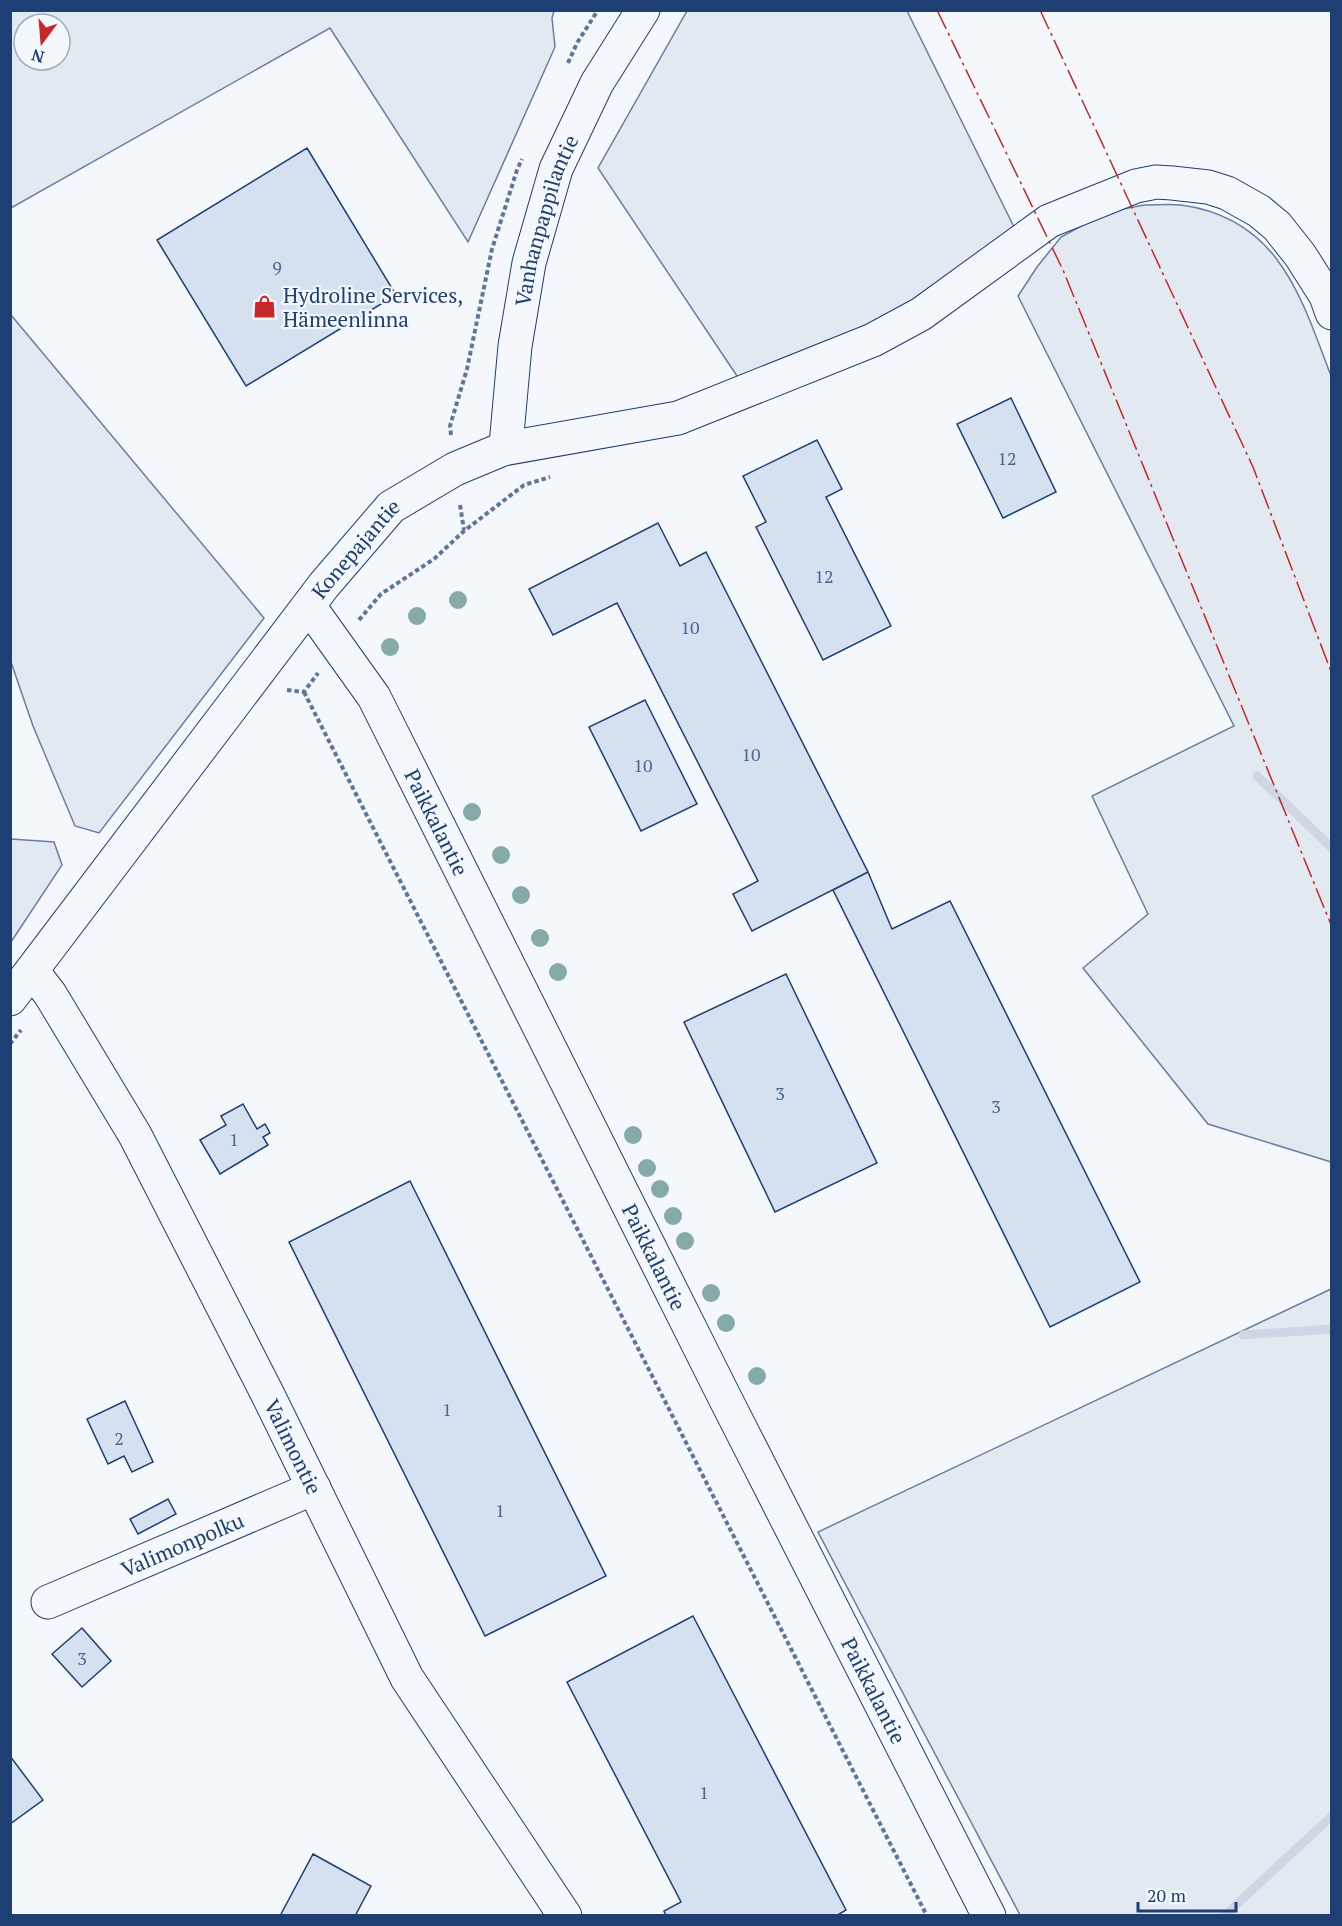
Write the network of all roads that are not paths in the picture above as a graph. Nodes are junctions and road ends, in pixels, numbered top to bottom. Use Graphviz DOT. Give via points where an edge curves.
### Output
graph roads {
  1 [pos="643,10"];
  2 [pos="1332,313"];
  3 [pos="503,449"];
  4 [pos="309,606"];
  5 [pos="33,972"];
  6 [pos="10,999"];
  7 [pos="314,1488"];
  8 [pos="48,1602"];
  9 [pos="565,1916"];
  10 [pos="989,1916"];
  1 -- 3 [label="street, Vanhanpappilantie" via="597,83 556,169 530,263"];
  2 -- 3 [label="street, Konepajantie" via="1300,255 1260,211 1208,187 1156,182 1119,191 1049,221 921,314 873,340 678,418"];
  3 -- 4 [label="street, Konepajantie" via="455,469 391,507"];
  4 -- 5 [label="street, Konepajantie"];
  4 -- 10 [label="street, Paikkalantie" via="374,697"];
  5 -- 6 [label="street, Konepajantie"];
  5 -- 7 [label="street, Valimontie" via="135,1135"];
  7 -- 8 [label="street, Valimonpolku"];
  7 -- 9 [label="street, Valimontie" via="407,1678"];
}
